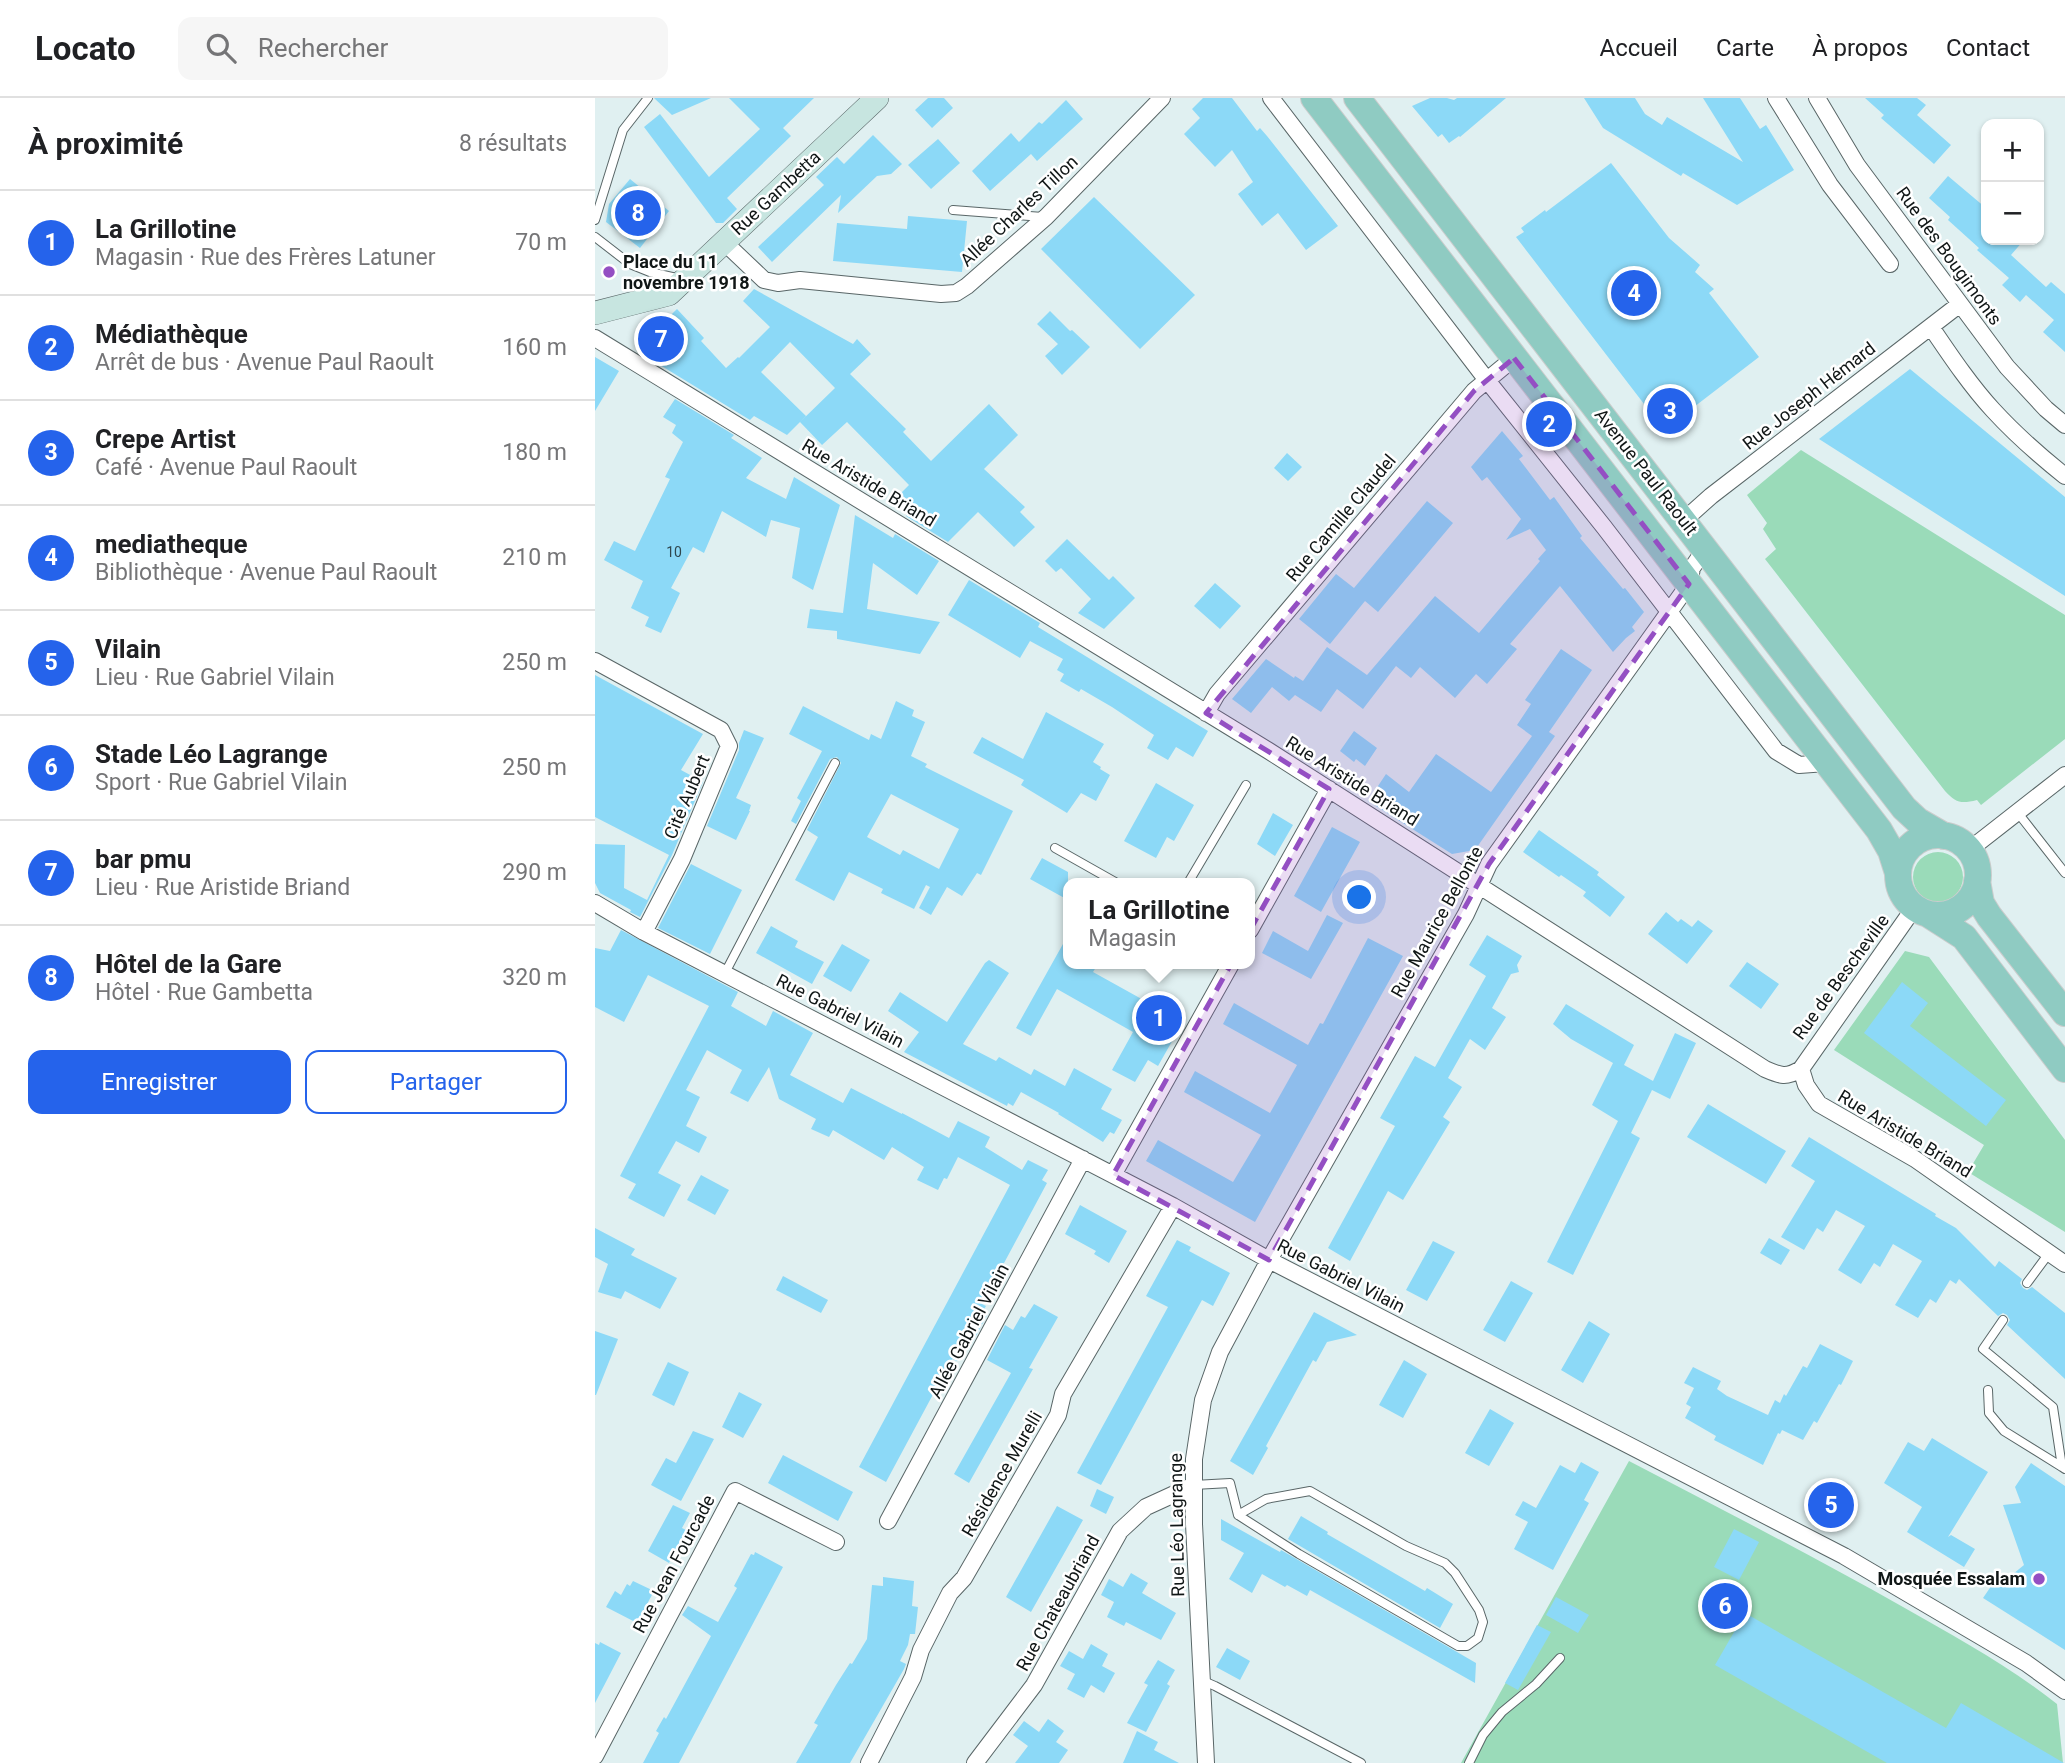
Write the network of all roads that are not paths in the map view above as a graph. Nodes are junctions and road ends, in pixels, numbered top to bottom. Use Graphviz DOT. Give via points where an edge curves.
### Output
graph roads {
  1 [pos="648,98"];
  2 [pos="877,98"];
  3 [pos="1162,98"];
  4 [pos="1271,98"];
  5 [pos="1314,98"];
  6 [pos="1357,98"];
  7 [pos="1776,98"];
  8 [pos="1817,98"];
  9 [pos="953,210"];
  10 [pos="1046,217"];
  11 [pos="595,219"];
  12 [pos="595,237"];
  13 [pos="724,242"];
  14 [pos="1890,264"];
  15 [pos="684,279"];
  16 [pos="1960,304"];
  17 [pos="595,313"];
  18 [pos="1931,327"];
  19 [pos="595,338"];
  20 [pos="1514,358"];
  21 [pos="1486,379"];
  22 [pos="2065,425"];
  23 [pos="2065,476"];
  24 [pos="1683,521"];
  25 [pos="1705,549"];
  26 [pos="1689,584"];
  27 [pos="1669,613"];
  28 [pos="595,661"];
  29 [pos="1206,713"];
  30 [pos="835,762"];
  31 [pos="1826,763"];
  32 [pos="2065,775"];
  33 [pos="1246,785"];
  34 [pos="1329,789"];
  35 [pos="2018,813"];
  36 [pos="1944,836"];
  37 [pos="1055,848"];
  38 [pos="1969,850"];
  39 [pos="1898,873"];
  40 [pos="2065,873"];
  41 [pos="1108,878"];
  42 [pos="1191,878"];
  43 [pos="1977,881"];
  44 [pos="1478,885"];
  45 [pos="595,903"];
  46 [pos="1921,911"];
  47 [pos="1255,921"];
  48 [pos="644,932"];
  49 [pos="1228,969"];
  50 [pos="725,973"];
  51 [pos="2065,1013"];
  52 [pos="1801,1069"];
  53 [pos="2065,1069"];
  54 [pos="1083,1159"];
  55 [pos="1113,1175"];
  56 [pos="1173,1206"];
  57 [pos="2050,1252"];
  58 [pos="1269,1260"];
  59 [pos="2065,1264"];
  60 [pos="2027,1283"];
  61 [pos="2003,1320"];
  62 [pos="1988,1390"];
  63 [pos="2063,1468"];
  64 [pos="1194,1485"];
  65 [pos="1238,1515"];
  66 [pos="888,1521"];
  67 [pos="836,1542"];
  68 [pos="1560,1658"];
  69 [pos="1201,1680"];
  70 [pos="2065,1691"];
  71 [pos="595,1756"];
  72 [pos="869,1763"];
  73 [pos="975,1763"];
  74 [pos="1206,1763"];
  75 [pos="1361,1763"];
  76 [pos="1469,1763"];
  1 -- 11 [label="lane" via="623,130"];
  2 -- 13 [label="main road, Rue Gambetta"];
  3 -- 10 [label="street, Allée Charles Tillon"];
  4 -- 21 [label="street"];
  5 -- 20 [label="main road, Avenue Paul Raoult"];
  6 -- 24 [label="main road, Avenue Paul Raoult"];
  7 -- 14 [label="street" via="1830,185"];
  8 -- 16 [label="street, Rue des Bougimonts" via="1857,165"];
  9 -- 10 [label="lane"];
  10 -- 13 [label="street, Allée Charles Tillon" via="955,293 764,281"];
  12 -- 15 [label="lane" via="630,264"];
  13 -- 15 [label="main road, Rue Gambetta"];
  15 -- 17 [label="main road, Rue Gambetta" via="669,294"];
  16 -- 18 [label="street, Rue Joseph Hémard"];
  16 -- 22 [label="street, Rue des Bougimonts" via="2007,367"];
  18 -- 23 [label="street" via="1991,408"];
  18 -- 24 [label="street, Rue Joseph Hémard"];
  19 -- 29 [label="street, Rue Aristide Briand"];
  20 -- 21 [label="street, Rue Camille Claudel"];
  20 -- 26 [label="main road, Avenue Paul Raoult"];
  21 -- 27 [label="street"];
  21 -- 29 [label="street, Rue Camille Claudel" via="1217,694"];
  24 -- 25 [label="main road, Avenue Paul Raoult"];
  25 -- 26 [label="street, Rue Maurice Bellonte" via="1692,568"];
  25 -- 36 [label="main road, Avenue Paul Raoult" via="1904,808"];
  26 -- 27 [label="street, Rue Maurice Bellonte"];
  26 -- 31 [label="main road, Avenue Paul Raoult"];
  27 -- 31 [label="street" via="1776,751 1799,765"];
  27 -- 44 [label="street, Rue Maurice Bellonte"];
  28 -- 48 [label="street, Cité Aubert" via="721,730 729,746 682,859"];
  29 -- 34 [label="street, Rue Aristide Briand"];
  30 -- 50 [label="lane"];
  31 -- 39 [label="main road, Avenue Paul Raoult" via="1884,837"];
  32 -- 35 [label="street"];
  33 -- 42 [label="lane"];
  34 -- 44 [label="street, Rue Aristide Briand"];
  34 -- 47 [label="street"];
  35 -- 38 [label="street"];
  35 -- 40 [label="lane"];
  36 -- 38 [label="main road"];
  36 -- 39 [label="main road" via="1912,844"];
  37 -- 41 [label="lane"];
  38 -- 43 [label="main road"];
  39 -- 46 [label="main road" via="1903,895"];
  43 -- 46 [label="main road" via="1960,908 1939,915"];
  43 -- 51 [label="main road" via="1989,916"];
  44 -- 52 [label="street, Rue Aristide Briand" via="1765,1069 1779,1075"];
  44 -- 58 [label="street, Rue Maurice Bellonte" via="1466,914"];
  45 -- 48 [label="street, Rue Gabriel Vilain"];
  46 -- 52 [label="street, Rue de Bescheville"];
  46 -- 53 [label="main road" via="1968,942"];
  48 -- 50 [label="street, Rue Gabriel Vilain"];
  49 -- 55 [label="street"];
  50 -- 54 [label="street, Rue Gabriel Vilain"];
  52 -- 57 [label="street, Rue Aristide Briand" via="1818,1104 1915,1159"];
  54 -- 55 [label="street, Rue Gabriel Vilain"];
  54 -- 66 [label="street, Allée Gabriel Vilain"];
  55 -- 56 [label="street, Rue Gabriel Vilain"];
  56 -- 58 [label="street, Rue Gabriel Vilain"];
  56 -- 72 [label="street, Résidence Murelli" via="1063,1394 1058,1415 964,1578 950,1593"];
  57 -- 59 [label="street, Rue Aristide Briand"];
  57 -- 60 [label="lane"];
  58 -- 64 [label="street, Rue Léo Lagrange" via="1220,1352 1203,1400"];
  58 -- 70 [label="street, Rue Gabriel Vilain" via="1844,1556 2026,1663"];
  61 -- 63 [label="lane" via="1983,1349 2053,1407"];
  62 -- 63 [label="lane" via="1989,1413 2004,1431"];
  64 -- 65 [label="lane" via="1230,1483"];
  64 -- 69 [label="street, Rue Léo Lagrange"];
  64 -- 73 [label="street, Rue Chateaubriand" via="1146,1507 1120,1531 1034,1685"];
  65 -- 65 [label="lane" via="1266,1499 1310,1491 1445,1563 1479,1610 1483,1622 1478,1638 1458,1646"];
  67 -- 71 [label="street, Rue Jean Fourcade" via="734,1491"];
  68 -- 76 [label="lane" via="1502,1712"];
  69 -- 74 [label="street, Rue Léo Lagrange"];
  69 -- 75 [label="lane"];
}
